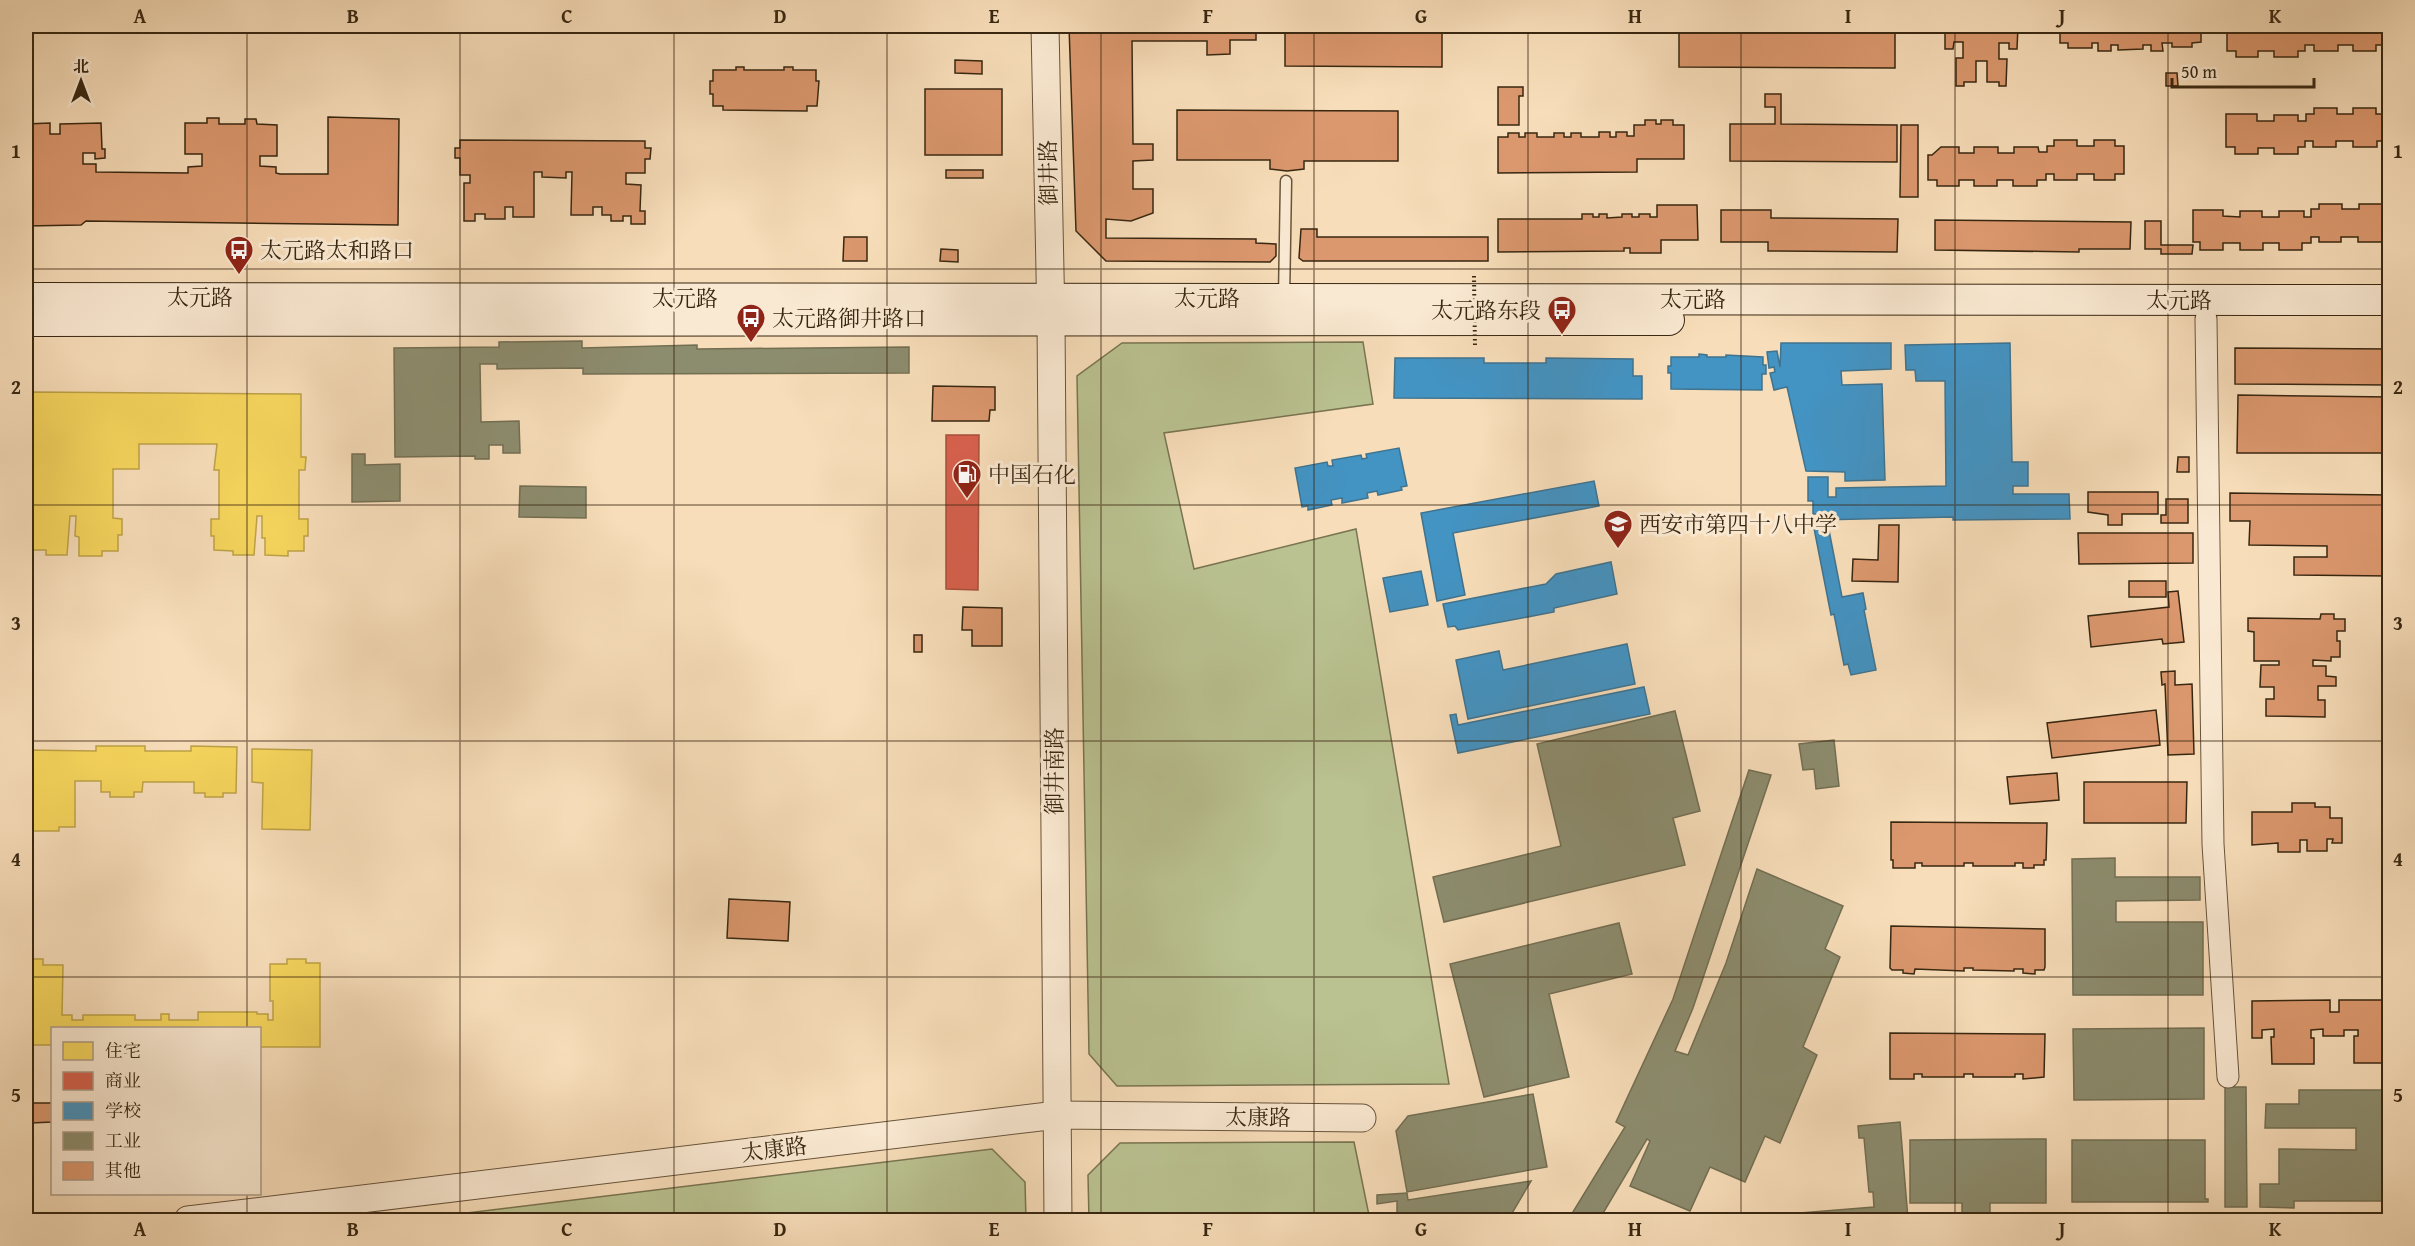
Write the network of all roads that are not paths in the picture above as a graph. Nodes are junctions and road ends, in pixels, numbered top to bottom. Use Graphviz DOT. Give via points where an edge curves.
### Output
graph roads {
  1 [pos="1046,26"];
  2 [pos="1286,181"];
  3 [pos="26,298"];
  4 [pos="1284,298"];
  5 [pos="2390,300"];
  6 [pos="1051,310"];
  7 [pos="2206,319"];
  8 [pos="2390,319"];
  9 [pos="26,321"];
  10 [pos="2228,1077"];
  11 [pos="1057,1115"];
  12 [pos="1362,1118"];
  13 [pos="188,1221"];
  14 [pos="1058,1221"];
  1 -- 6 [label="street, 御井路"];
  2 -- 4 [label="lane"];
  3 -- 6 [label="main road, 太元路"];
  4 -- 5 [label="main road, 太元路"];
  4 -- 6 [label="main road, 太元路"];
  6 -- 7 [label="main road, 太元路"];
  6 -- 9 [label="main road, 太元路"];
  6 -- 11 [label="street, 御井南路"];
  7 -- 8 [label="main road, 太元路"];
  7 -- 10 [label="street" via="2213,844"];
  11 -- 12 [label="street, 太康路"];
  11 -- 13 [label="street, 太康路"];
  11 -- 14 [label="street, 御井南路"];
}
